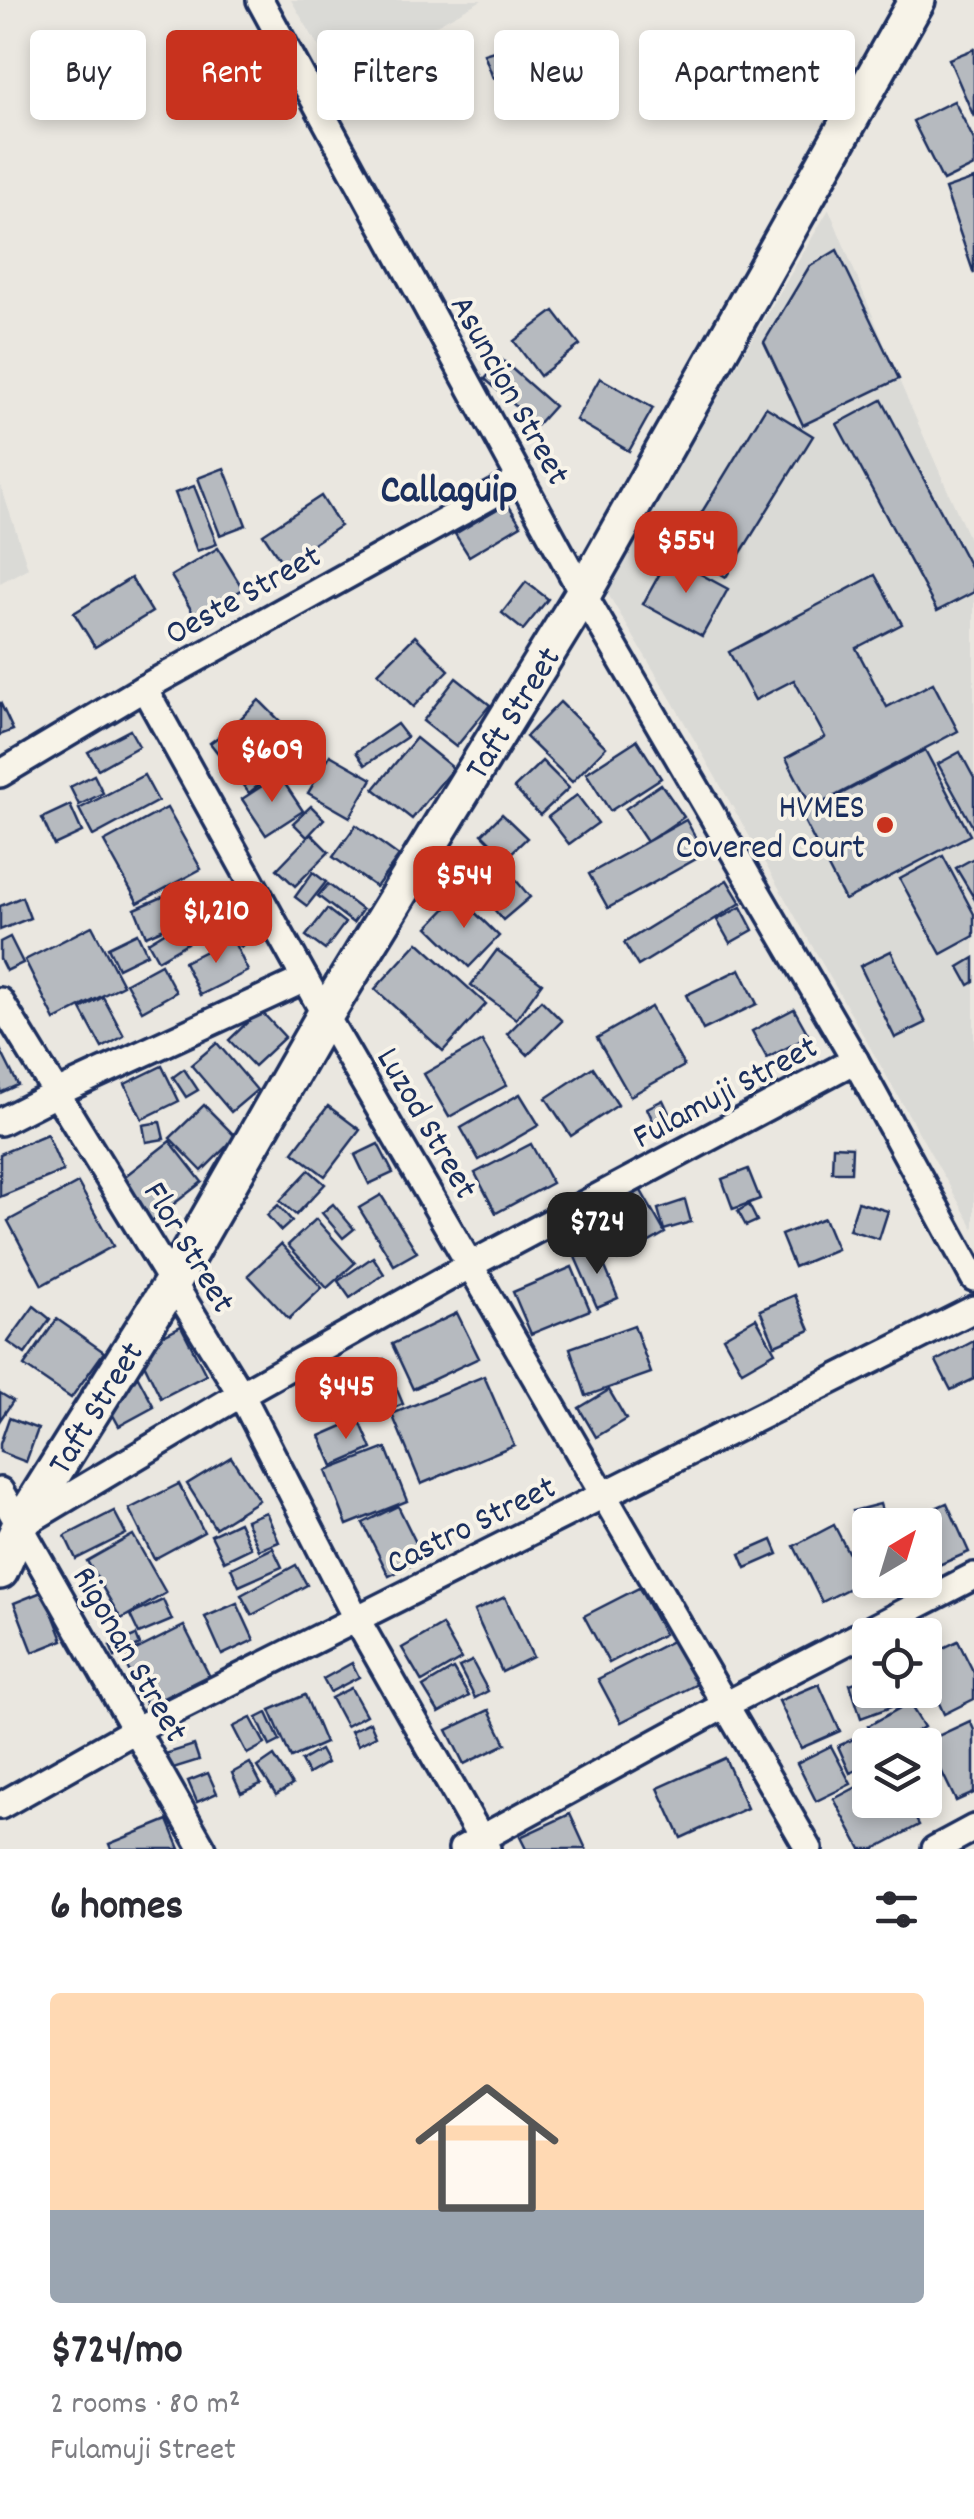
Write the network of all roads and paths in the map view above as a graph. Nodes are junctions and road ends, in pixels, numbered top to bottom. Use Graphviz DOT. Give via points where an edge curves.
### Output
graph roads {
  1 [pos="260,0"];
  2 [pos="917,0"];
  3 [pos="521,479"];
  4 [pos="583,594"];
  5 [pos="144,688"];
  6 [pos="0,774"];
  7 [pos="305,978"];
  8 [pos="0,1001"];
  9 [pos="325,1015"];
  10 [pos="855,1060"];
  11 [pos="58,1093"];
  12 [pos="0,1122"];
  13 [pos="472,1264"];
  14 [pos="974,1278"];
  15 [pos="172,1283"];
  16 [pos="974,1309"];
  17 [pos="241,1394"];
  18 [pos="0,1491"];
  19 [pos="604,1496"];
  20 [pos="10,1531"];
  21 [pos="0,1571"];
  22 [pos="974,1576"];
  23 [pos="356,1618"];
  24 [pos="727,1704"];
  25 [pos="135,1730"];
  26 [pos="0,1806"];
  27 [pos="974,1828"];
  28 [pos="477,1846"];
  29 [pos="203,1849"];
  30 [pos="809,1849"];
  31 [pos="935,1849"];
  1 -- 3 [label="street, Asuncion Street"];
  2 -- 4 [label="street, Taft Street"];
  3 -- 4 [label="street, Asuncion Street"];
  3 -- 5 [label="street, Oeste Street"];
  4 -- 9 [label="street, Taft Street"];
  4 -- 10 [label="street, Asuncion Street"];
  5 -- 6 [label="street, Oeste Street"];
  5 -- 7 [label="street, Luzod Street"];
  7 -- 9 [label="street, Luzod Street"];
  7 -- 11 [label="street"];
  8 -- 11 [label="street, Flor Street"];
  9 -- 13 [label="street, Luzod Street"];
  9 -- 15 [label="street, Taft Street"];
  10 -- 13 [label="street, Fulamuji Street"];
  10 -- 14 [label="street, Asuncion Street"];
  11 -- 12 [label="street"];
  11 -- 15 [label="street, Flor Street"];
  13 -- 17 [label="street, Fulamuji Street"];
  13 -- 19 [label="street, Luzod Street"];
  15 -- 17 [label="street, Flor Street"];
  15 -- 20 [label="street, Taft Street"];
  16 -- 19 [label="street, Castro Street"];
  17 -- 20 [label="street, Fulamuji Street"];
  17 -- 23 [label="street, Flor Street"];
  18 -- 20 [label="street, Rigonan Street"];
  19 -- 23 [label="street, Castro Street"];
  19 -- 24 [label="street, Luzod Street"];
  20 -- 21 [label="street, Taft Street"];
  20 -- 25 [label="street, Rigonan Street"];
  22 -- 24 [label="street"];
  23 -- 25 [label="street, Castro Street"];
  23 -- 28 [label="street, Flor Street"];
  24 -- 28 [label="street"];
  24 -- 30 [label="street, Luzod Street"];
  25 -- 26 [label="street, Castro Street"];
  25 -- 29 [label="street, Rigonan Street"];
  27 -- 31 [label="street"];
}
